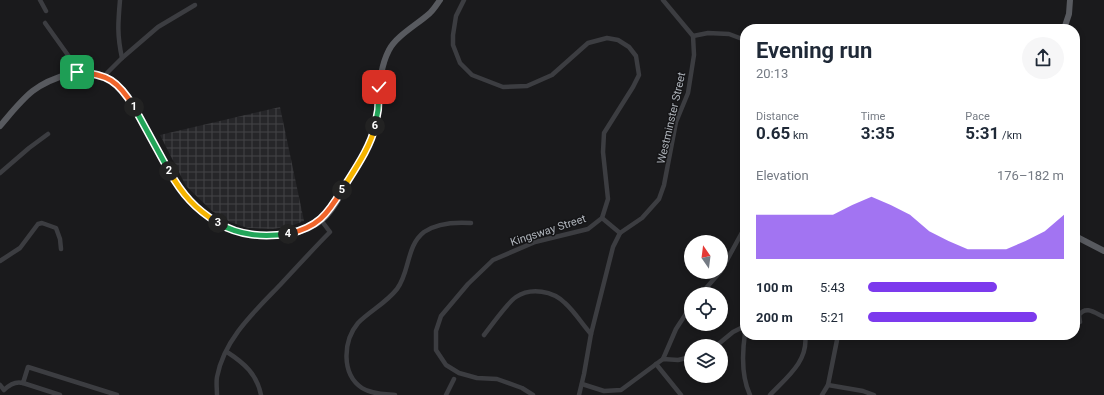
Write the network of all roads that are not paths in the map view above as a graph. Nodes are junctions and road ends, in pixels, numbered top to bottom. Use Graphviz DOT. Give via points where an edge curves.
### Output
graph roads {
  1 [pos="40,0"];
  2 [pos="120,0"];
  3 [pos="440,0"];
  4 [pos="464,0"];
  5 [pos="663,0"];
  6 [pos="1070,0"];
  7 [pos="195,5"];
  8 [pos="46,11"];
  9 [pos="45,23"];
  10 [pos="1065,24"];
  11 [pos="693,36"];
  12 [pos="740,38"];
  13 [pos="122,58"];
  14 [pos="77,72"];
  15 [pos="104,76"];
  16 [pos="0,126"];
  17 [pos="48,134"];
  18 [pos="0,173"];
  19 [pos="602,218"];
  20 [pos="321,220"];
  21 [pos="471,223"];
  22 [pos="620,233"];
  23 [pos="740,237"];
  24 [pos="1080,239"];
  25 [pos="60,249"];
  26 [pos="1104,251"];
  27 [pos="728,258"];
  28 [pos="0,261"];
  29 [pos="714,279"];
  30 [pos="707,287"];
  31 [pos="1080,312"];
  32 [pos="684,317"];
  33 [pos="1104,317"];
  34 [pos="740,328"];
  35 [pos="591,334"];
  36 [pos="484,335"];
  37 [pos="724,339"];
  38 [pos="744,340"];
  39 [pos="806,340"];
  40 [pos="837,340"];
  41 [pos="227,352"];
  42 [pos="684,359"];
  43 [pos="663,360"];
  44 [pos="656,364"];
  45 [pos="454,379"];
  46 [pos="23,383"];
  47 [pos="582,384"];
  48 [pos="0,385"];
  49 [pos="828,385"];
  50 [pos="43,392"];
  51 [pos="824,394"];
  52 [pos="60,395"];
  53 [pos="116,395"];
  54 [pos="217,395"];
  55 [pos="260,395"];
  56 [pos="395,395"];
  57 [pos="446,395"];
  58 [pos="533,395"];
  59 [pos="579,395"];
  60 [pos="681,395"];
  61 [pos="750,395"];
  62 [pos="770,395"];
  63 [pos="874,395"];
  1 -- 8 [label="street"];
  2 -- 13 [label="street" via="117,25"];
  3 -- 20 [label="main road" via="430,13 390,48 382,66 374,132 358,164 332,207"];
  4 -- 19 [label="street, Kingsway Street" via="456,16 452,45 460,63 472,75 503,87 527,86 552,75 588,43 607,38 618,40 629,47 636,56 639,75 604,134 603,152 608,199"];
  5 -- 11 [label="street"];
  6 -- 10 [label="main road"];
  7 -- 13 [label="street" via="158,28"];
  9 -- 14 [label="street" via="75,65"];
  11 -- 12 [label="street" via="708,33 729,34"];
  11 -- 22 [label="street, Westminster Street" via="694,55 688,93 676,122 659,199 642,218"];
  13 -- 15 [label="street"];
  14 -- 15 [label="main road"];
  14 -- 16 [label="main road" via="55,77 36,87"];
  15 -- 20 [label="main road" via="120,86 126,94 180,189 188,200 208,217 228,228 259,236 290,234"];
  17 -- 18 [label="street"];
  19 -- 22 [label="street"];
  19 -- 58 [label="street, Kingsway Street" via="588,229 535,242 493,260 468,284 442,316 436,331 436,350 446,365 477,378 497,379"];
  20 -- 41 [label="street" via="330,232 241,327"];
  21 -- 56 [label="street" via="460,222 432,227 419,237 412,248 404,277 397,289 358,323 350,334 346,346 347,357 357,384 371,392"];
  22 -- 35 [label="street" via="613,247"];
  23 -- 27 [label="street"];
  24 -- 26 [label="main road"];
  25 -- 28 [label="street" via="56,228 42,223 38,224 20,248"];
  29 -- 30 [label="street"];
  31 -- 33 [label="street" via="1092,310"];
  32 -- 43 [label="street"];
  34 -- 37 [label="street"];
  35 -- 36 [label="street" via="564,302 539,291 516,297"];
  35 -- 47 [label="street"];
  38 -- 61 [label="street" via="745,383"];
  39 -- 62 [label="street" via="799,364"];
  40 -- 49 [label="street"];
  41 -- 54 [label="street" via="217,377"];
  41 -- 55 [label="street" via="251,372 256,379"];
  42 -- 43 [label="street"];
  43 -- 44 [label="street"];
  44 -- 47 [label="street" via="621,390 604,391"];
  44 -- 60 [label="street"];
  45 -- 57 [label="street"];
  46 -- 48 [label="street" via="17,382 4,390"];
  46 -- 50 [label="street"];
  46 -- 53 [label="street" via="28,367"];
  47 -- 59 [label="street"];
  49 -- 51 [label="street"];
  49 -- 63 [label="street" via="862,390"];
  50 -- 52 [label="street"];
}
